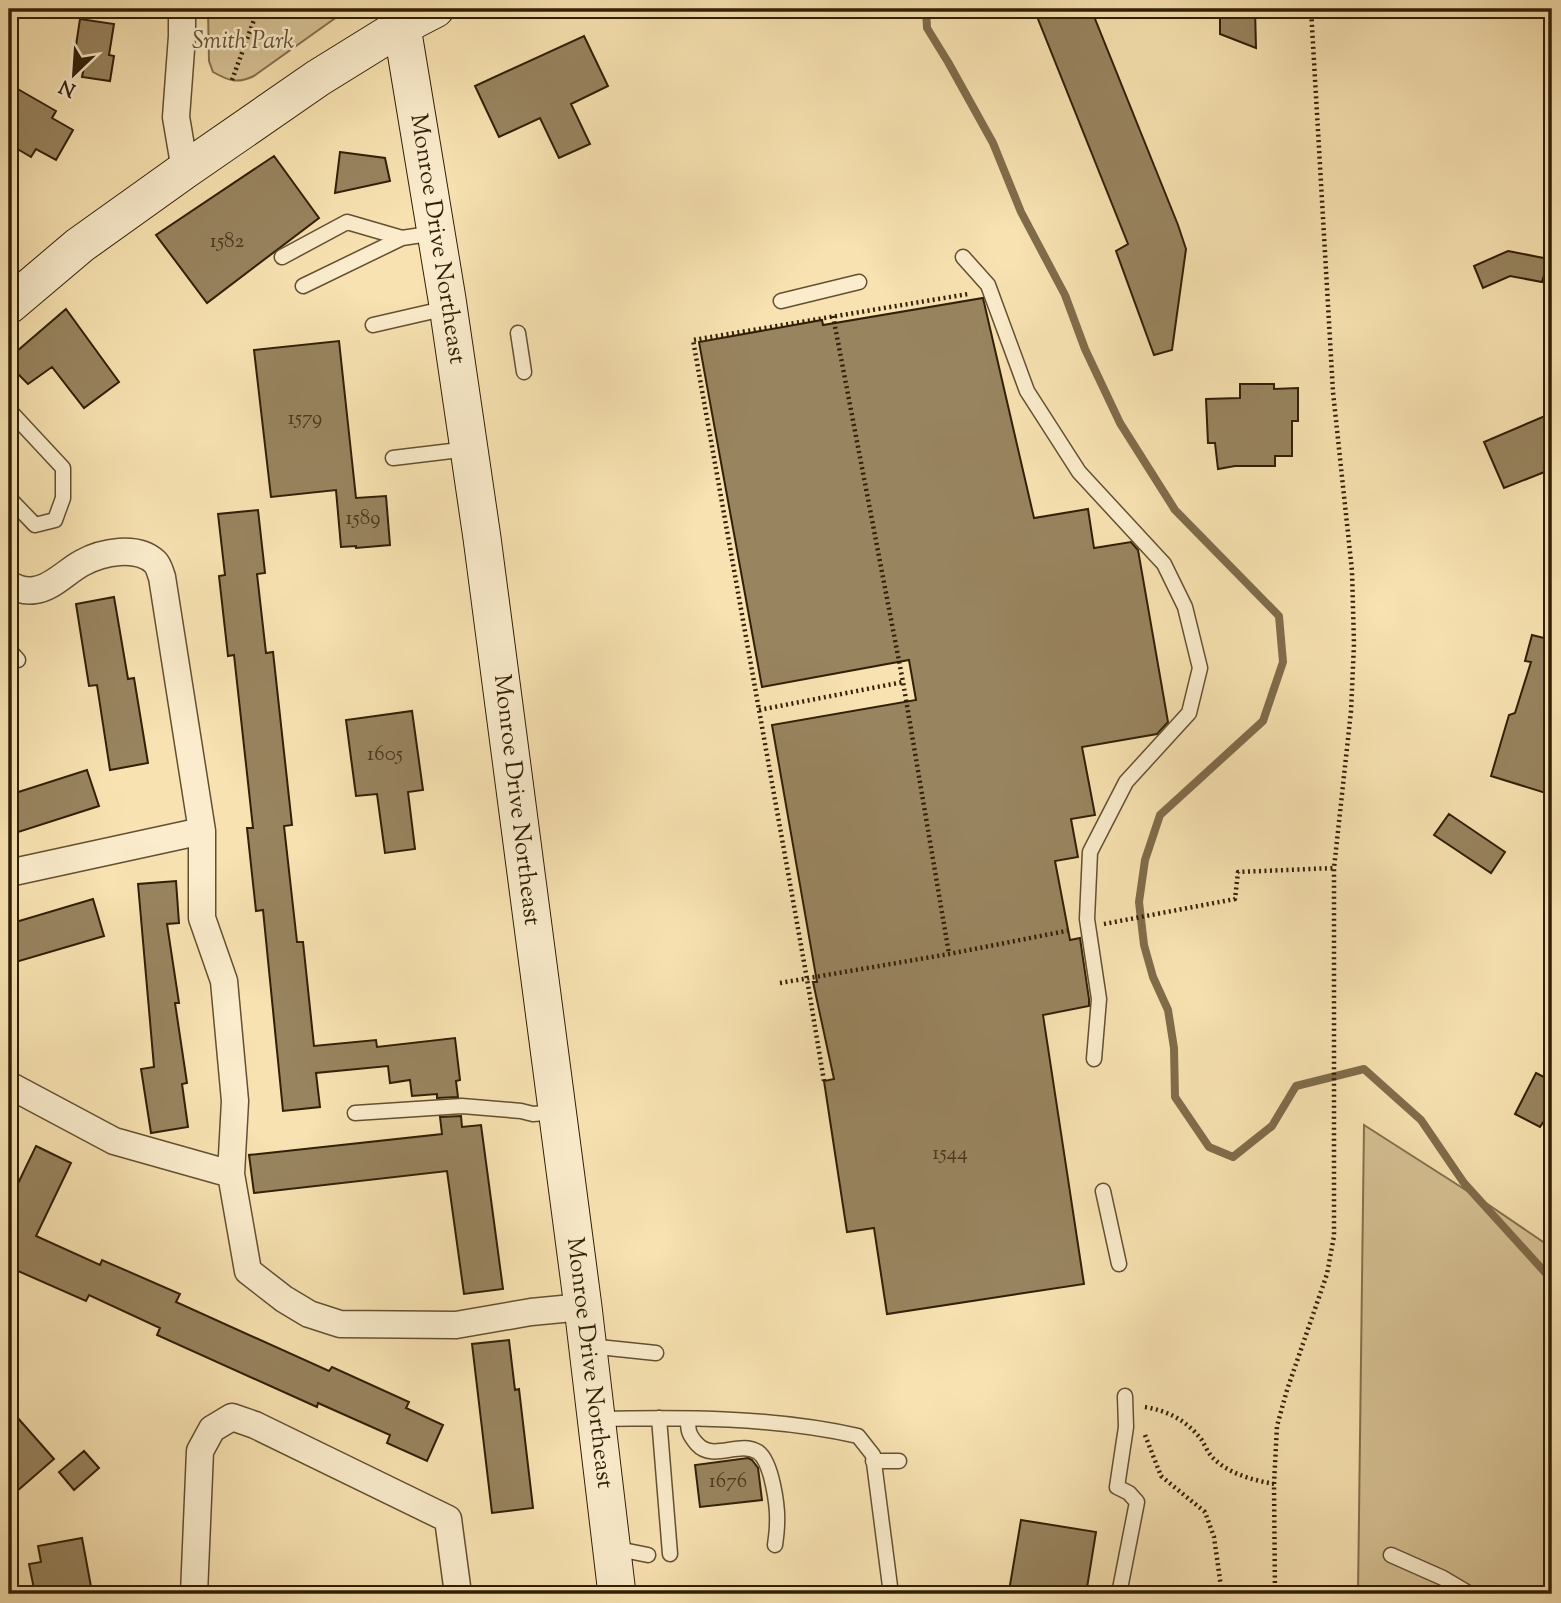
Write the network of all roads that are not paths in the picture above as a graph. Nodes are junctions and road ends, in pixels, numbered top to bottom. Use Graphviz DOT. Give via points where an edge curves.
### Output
graph roads {
  1 [pos="182,9"];
  2 [pos="436,9"];
  3 [pos="400,18"];
  4 [pos="185,170"];
  5 [pos="419,235"];
  6 [pos="282,257"];
  7 [pos="963,257"];
  8 [pos="859,282"];
  9 [pos="303,286"];
  10 [pos="781,301"];
  11 [pos="9,305"];
  12 [pos="449,308"];
  13 [pos="373,325"];
  14 [pos="518,333"];
  15 [pos="524,372"];
  16 [pos="12,420"];
  17 [pos="469,449"];
  18 [pos="393,458"];
  19 [pos="9,498"];
  20 [pos="9,584"];
  21 [pos="202,831"];
  22 [pos="9,873"];
  23 [pos="1094,1059"];
  24 [pos="9,1085"];
  25 [pos="557,1112"];
  26 [pos="355,1113"];
  27 [pos="231,1174"];
  28 [pos="1103,1191"];
  29 [pos="1119,1265"];
  30 [pos="583,1307"];
  31 [pos="588,1346"];
  32 [pos="656,1353"];
  33 [pos="1125,1404"];
  34 [pos="659,1418"];
  35 [pos="597,1419"];
  36 [pos="688,1420"];
  37 [pos="873,1461"];
  38 [pos="899,1461"];
  39 [pos="775,1545"];
  40 [pos="612,1548"];
  41 [pos="670,1554"];
  42 [pos="1391,1555"];
  43 [pos="648,1556"];
  44 [pos="194,1594"];
  45 [pos="458,1594"];
  46 [pos="617,1594"];
  47 [pos="891,1594"];
  48 [pos="1119,1594"];
  49 [pos="1470,1594"];
  1 -- 4 [label="street" via="176,117"];
  2 -- 3 [label="main road"];
  3 -- 4 [label="main road"];
  3 -- 5 [label="main road, Monroe Drive Northeast"];
  4 -- 11 [label="main road" via="80,245"];
  5 -- 6 [label="lane" via="347,222"];
  5 -- 9 [label="lane"];
  5 -- 12 [label="main road, Monroe Drive Northeast"];
  7 -- 23 [label="lane" via="988,285 1027,391 1079,472 1164,564 1185,607 1200,668 1189,713 1126,782 1090,852 1087,919 1095,925 1100,999"];
  8 -- 10 [label="lane"];
  12 -- 13 [label="lane"];
  12 -- 17 [label="main road, Monroe Drive Northeast"];
  14 -- 15 [label="lane"];
  16 -- 19 [label="lane" via="63,468 64,498 55,520 35,525"];
  17 -- 18 [label="lane"];
  17 -- 25 [label="main road, Monroe Drive Northeast"];
  20 -- 21 [label="street" via="37,590 86,561 115,553 133,552 158,564"];
  21 -- 22 [label="street"];
  21 -- 27 [label="street" via="202,918 224,981 235,1101"];
  24 -- 27 [label="street" via="114,1141"];
  25 -- 26 [label="lane" via="533,1114 462,1105"];
  25 -- 30 [label="main road, Monroe Drive Northeast"];
  27 -- 30 [label="street" via="248,1271 309,1314 340,1324 456,1325"];
  28 -- 29 [label="lane"];
  30 -- 31 [label="main road, Monroe Drive Northeast"];
  31 -- 32 [label="lane"];
  31 -- 35 [label="main road, Monroe Drive Northeast"];
  33 -- 48 [label="lane" via="1117,1487 1137,1502"];
  34 -- 35 [label="lane"];
  34 -- 36 [label="lane"];
  34 -- 41 [label="lane"];
  35 -- 40 [label="main road, Monroe Drive Northeast"];
  36 -- 37 [label="lane" via="825,1429 858,1436"];
  36 -- 39 [label="lane" via="689,1434 701,1449 746,1448 766,1460 773,1485"];
  37 -- 38 [label="lane"];
  37 -- 47 [label="lane"];
  40 -- 43 [label="lane"];
  40 -- 46 [label="main road, Monroe Drive Northeast"];
  42 -- 49 [label="lane"];
  44 -- 45 [label="street" via="200,1451 212,1429 232,1417 448,1519"];
}
